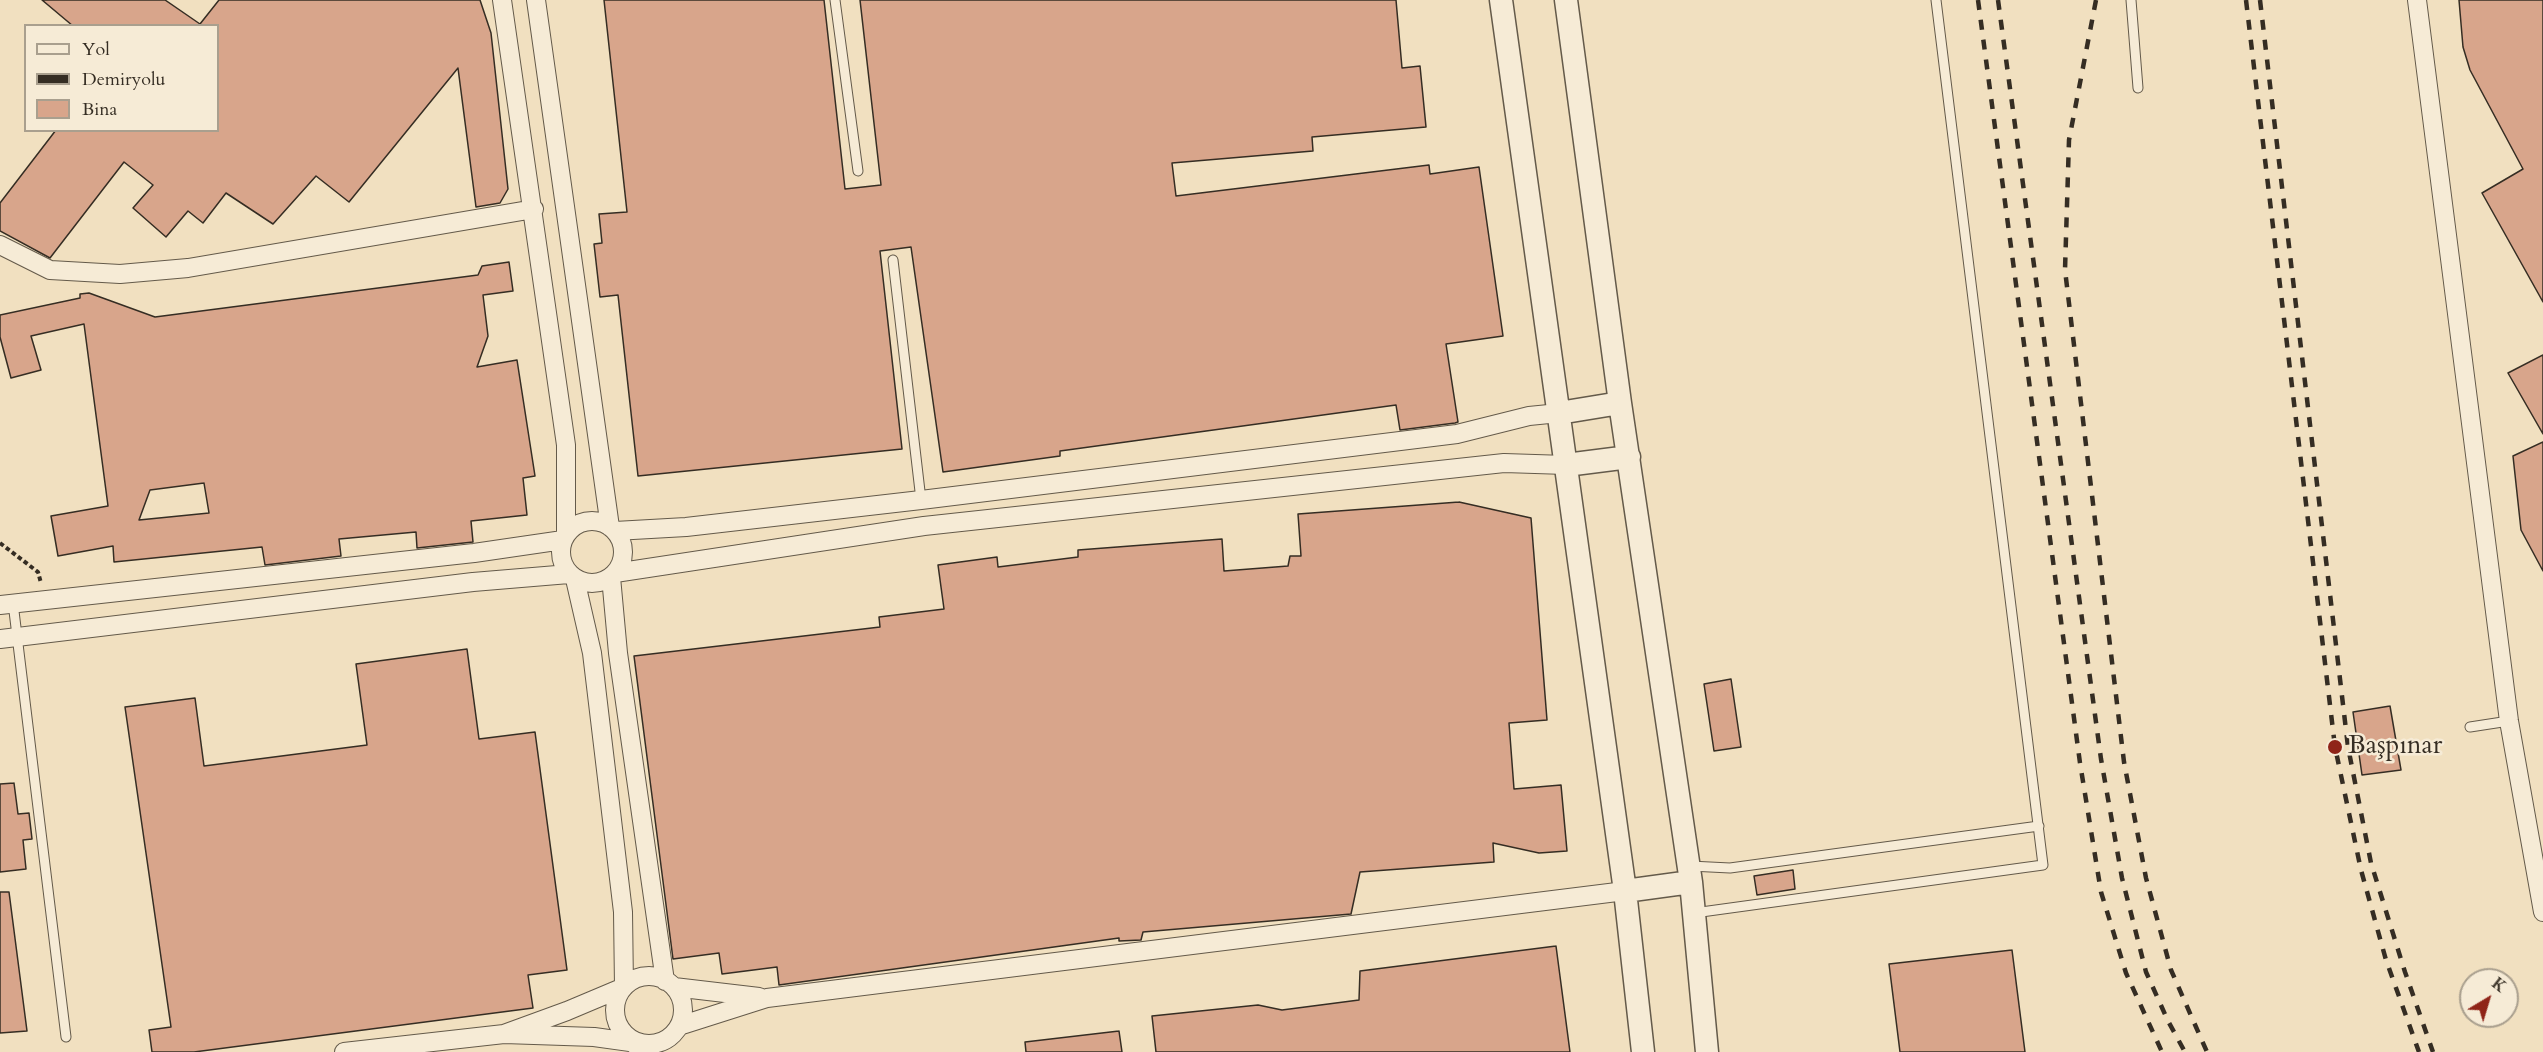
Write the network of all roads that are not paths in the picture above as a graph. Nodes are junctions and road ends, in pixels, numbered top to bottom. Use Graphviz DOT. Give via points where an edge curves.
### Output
graph roads {
  1 [pos="502,0"];
  2 [pos="536,0"];
  3 [pos="836,0"];
  4 [pos="1501,0"];
  5 [pos="1566,0"];
  6 [pos="1936,0"];
  7 [pos="2131,0"];
  8 [pos="2417,0"];
  9 [pos="2138,88"];
  10 [pos="858,171"];
  11 [pos="534,210"];
  12 [pos="0,245"];
  13 [pos="893,260"];
  14 [pos="1620,403"];
  15 [pos="1559,413"];
  16 [pos="1629,457"];
  17 [pos="1566,465"];
  18 [pos="921,500"];
  19 [pos="924,526"];
  20 [pos="612,529"];
  21 [pos="565,537"];
  22 [pos="307,571"];
  23 [pos="613,575"];
  24 [pos="572,576"];
  25 [pos="312,602"];
  26 [pos="7,604"];
  27 [pos="9,638"];
  28 [pos="2510,721"];
  29 [pos="2470,727"];
  30 [pos="2039,826"];
  31 [pos="1689,874"];
  32 [pos="1625,891"];
  33 [pos="2543,912"];
  34 [pos="1694,913"];
  35 [pos="669,984"];
  36 [pos="624,987"];
  37 [pos="766,998"];
  38 [pos="504,1034"];
  39 [pos="66,1037"];
  40 [pos="675,1038"];
  41 [pos="638,1047"];
  42 [pos="344,1052"];
  43 [pos="1643,1052"];
  44 [pos="1707,1052"];
  1 -- 11 [label="street"];
  2 -- 20 [label="street"];
  3 -- 10 [label="lane"];
  4 -- 15 [label="street"];
  5 -- 14 [label="street"];
  6 -- 30 [label="lane"];
  7 -- 9 [label="lane"];
  8 -- 28 [label="street"];
  11 -- 12 [label="street" via="188,268 120,274 50,270"];
  11 -- 21 [label="street" via="566,445"];
  13 -- 18 [label="lane"];
  14 -- 15 [label="street"];
  14 -- 16 [label="street"];
  15 -- 17 [label="street"];
  15 -- 18 [label="street" via="1457,434"];
  16 -- 17 [label="street"];
  16 -- 31 [label="street"];
  17 -- 19 [label="street" via="1504,463"];
  17 -- 32 [label="street"];
  18 -- 19 [label="street"];
  18 -- 20 [label="street" via="686,527"];
  19 -- 23 [label="street"];
  20 -- 21 [label="street" via="592,521 573,527"];
  20 -- 23 [label="street" via="620,539 622,556"];
  21 -- 22 [label="street" via="474,553"];
  21 -- 24 [label="street" via="562,561"];
  22 -- 25 [label="street"];
  22 -- 26 [label="street"];
  23 -- 24 [label="street" via="593,584"];
  23 -- 35 [label="street" via="618,652"];
  24 -- 25 [label="street" via="473,582"];
  24 -- 36 [label="street" via="592,653 621,900"];
  25 -- 27 [label="street"];
  26 -- 27 [label="lane"];
  27 -- 39 [label="lane"];
  28 -- 29 [label="lane"];
  28 -- 33 [label="street"];
  30 -- 31 [label="lane"];
  30 -- 34 [label="lane" via="2043,865"];
  31 -- 32 [label="street"];
  31 -- 34 [label="street"];
  32 -- 37 [label="street"];
  32 -- 43 [label="street"];
  34 -- 44 [label="street"];
  35 -- 36 [label="street" via="649,976"];
  35 -- 37 [label="street"];
  35 -- 40 [label="street" via="682,1005"];
  36 -- 38 [label="street"];
  36 -- 41 [label="street" via="615,1003 615,1014 619,1027"];
  37 -- 40 [label="street"];
  38 -- 41 [label="street" via="594,1037"];
  38 -- 42 [label="street"];
  40 -- 41 [label="street"];
}
